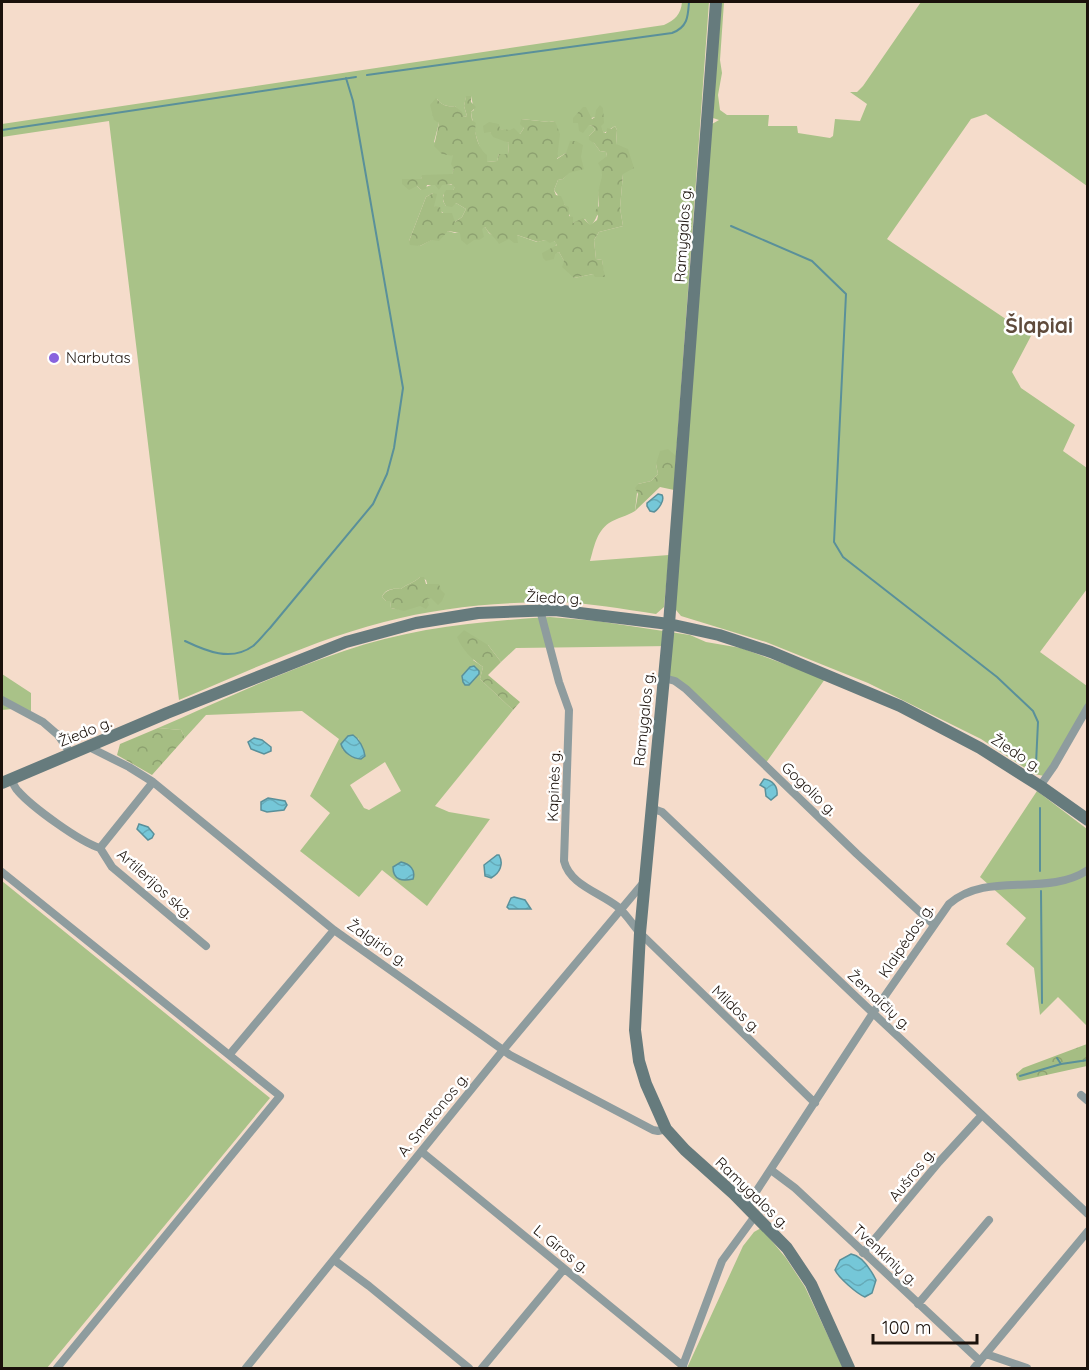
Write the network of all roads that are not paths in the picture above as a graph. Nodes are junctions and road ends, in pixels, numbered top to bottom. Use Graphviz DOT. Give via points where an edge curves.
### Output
graph roads {
  1 [pos="716,2"];
  2 [pos="540,610"];
  3 [pos="669,624"];
  4 [pos="664,678"];
  5 [pos="2,700"];
  6 [pos="1088,707"];
  7 [pos="89,747"];
  8 [pos="70,754"];
  9 [pos="6,781"];
  10 [pos="153,782"];
  11 [pos="1040,786"];
  12 [pos="651,808"];
  13 [pos="1088,820"];
  14 [pos="99,848"];
  15 [pos="1088,870"];
  16 [pos="2,872"];
  17 [pos="645,881"];
  18 [pos="620,909"];
  19 [pos="933,924"];
  20 [pos="334,930"];
  21 [pos="640,933"];
  22 [pos="206,946"];
  23 [pos="873,1013"];
  24 [pos="504,1049"];
  25 [pos="230,1054"];
  26 [pos="814,1103"];
  27 [pos="982,1114"];
  28 [pos="666,1129"];
  29 [pos="422,1152"];
  30 [pos="771,1170"];
  31 [pos="751,1211"];
  32 [pos="1088,1214"];
  33 [pos="989,1220"];
  34 [pos="1088,1231"];
  35 [pos="863,1253"];
  36 [pos="334,1260"];
  37 [pos="564,1269"];
  38 [pos="918,1304"];
  39 [pos="983,1357"];
  40 [pos="682,1367"];
  41 [pos="57,1368"];
  42 [pos="246,1368"];
  43 [pos="469,1368"];
  44 [pos="482,1368"];
  45 [pos="849,1368"];
  46 [pos="974,1368"];
  47 [pos="1027,1368"];
  1 -- 3 [label="main road, Ramygalos g."];
  2 -- 3 [label="main road, Žiedo g."];
  2 -- 7 [label="main road, Žiedo g." via="416,623 354,640"];
  2 -- 18 [label="street, Kapinės g." via="569,710 564,861 574,880"];
  3 -- 4 [label="main road, Ramygalos g."];
  3 -- 11 [label="main road, Žiedo g." via="729,638 839,679 980,748"];
  4 -- 12 [label="main road, Ramygalos g."];
  4 -- 19 [label="street, Gogolio g." via="686,689"];
  5 -- 8 [label="street" via="43,722 58,735"];
  6 -- 11 [label="street"];
  7 -- 8 [label="main road, Žiedo g."];
  7 -- 10 [label="street, Žalgirio g."];
  8 -- 9 [label="main road, Žiedo g."];
  9 -- 14 [label="street" via="63,828"];
  10 -- 14 [label="street, Artilerijos skg."];
  10 -- 20 [label="street, Žalgirio g."];
  11 -- 13 [label="main road, Žiedo g."];
  12 -- 17 [label="main road, Ramygalos g."];
  12 -- 23 [label="street, Žemaičių g." via="662,812"];
  14 -- 22 [label="street, Artilerijos skg." via="112,867"];
  15 -- 19 [label="street, Klaipėdos g." via="1065,880 969,891 949,904"];
  16 -- 25 [label="street"];
  17 -- 18 [label="street, A. Smetonos g."];
  17 -- 21 [label="main road, Ramygalos g."];
  18 -- 21 [label="street, Kapinės g."];
  18 -- 24 [label="street, A. Smetonos g."];
  19 -- 23 [label="street, Klaipėdos g."];
  20 -- 24 [label="street, Žalgirio g."];
  20 -- 25 [label="street"];
  21 -- 26 [label="street, Mildos g."];
  21 -- 28 [label="main road, Ramygalos g." via="635,1020 639,1061"];
  23 -- 26 [label="street, Klaipėdos g."];
  23 -- 27 [label="street, Žemaičių g."];
  24 -- 28 [label="street, Žalgirio g." via="653,1130"];
  24 -- 29 [label="street, A. Smetonos g."];
  25 -- 41 [label="street" via="280,1096"];
  26 -- 30 [label="street, Klaipėdos g."];
  27 -- 32 [label="street, Žemaičių g."];
  27 -- 35 [label="street, Aušros g."];
  28 -- 31 [label="main road, Ramygalos g."];
  29 -- 36 [label="street, A. Smetonos g."];
  29 -- 37 [label="street, L. Giros g."];
  30 -- 31 [label="street, Klaipėdos g."];
  30 -- 35 [label="street, Tvenkinių g."];
  31 -- 40 [label="street, Klaipėdos g." via="747,1226 723,1261"];
  31 -- 45 [label="main road, Ramygalos g." via="787,1248 812,1284"];
  33 -- 38 [label="street"];
  34 -- 39 [label="street"];
  35 -- 38 [label="street, Tvenkinių g."];
  36 -- 42 [label="street, A. Smetonos g."];
  36 -- 43 [label="street"];
  37 -- 40 [label="street, L. Giros g."];
  37 -- 44 [label="street"];
  38 -- 39 [label="street, Tvenkinių g."];
  39 -- 46 [label="street"];
  39 -- 47 [label="street, Tvenkinių g."];
}
